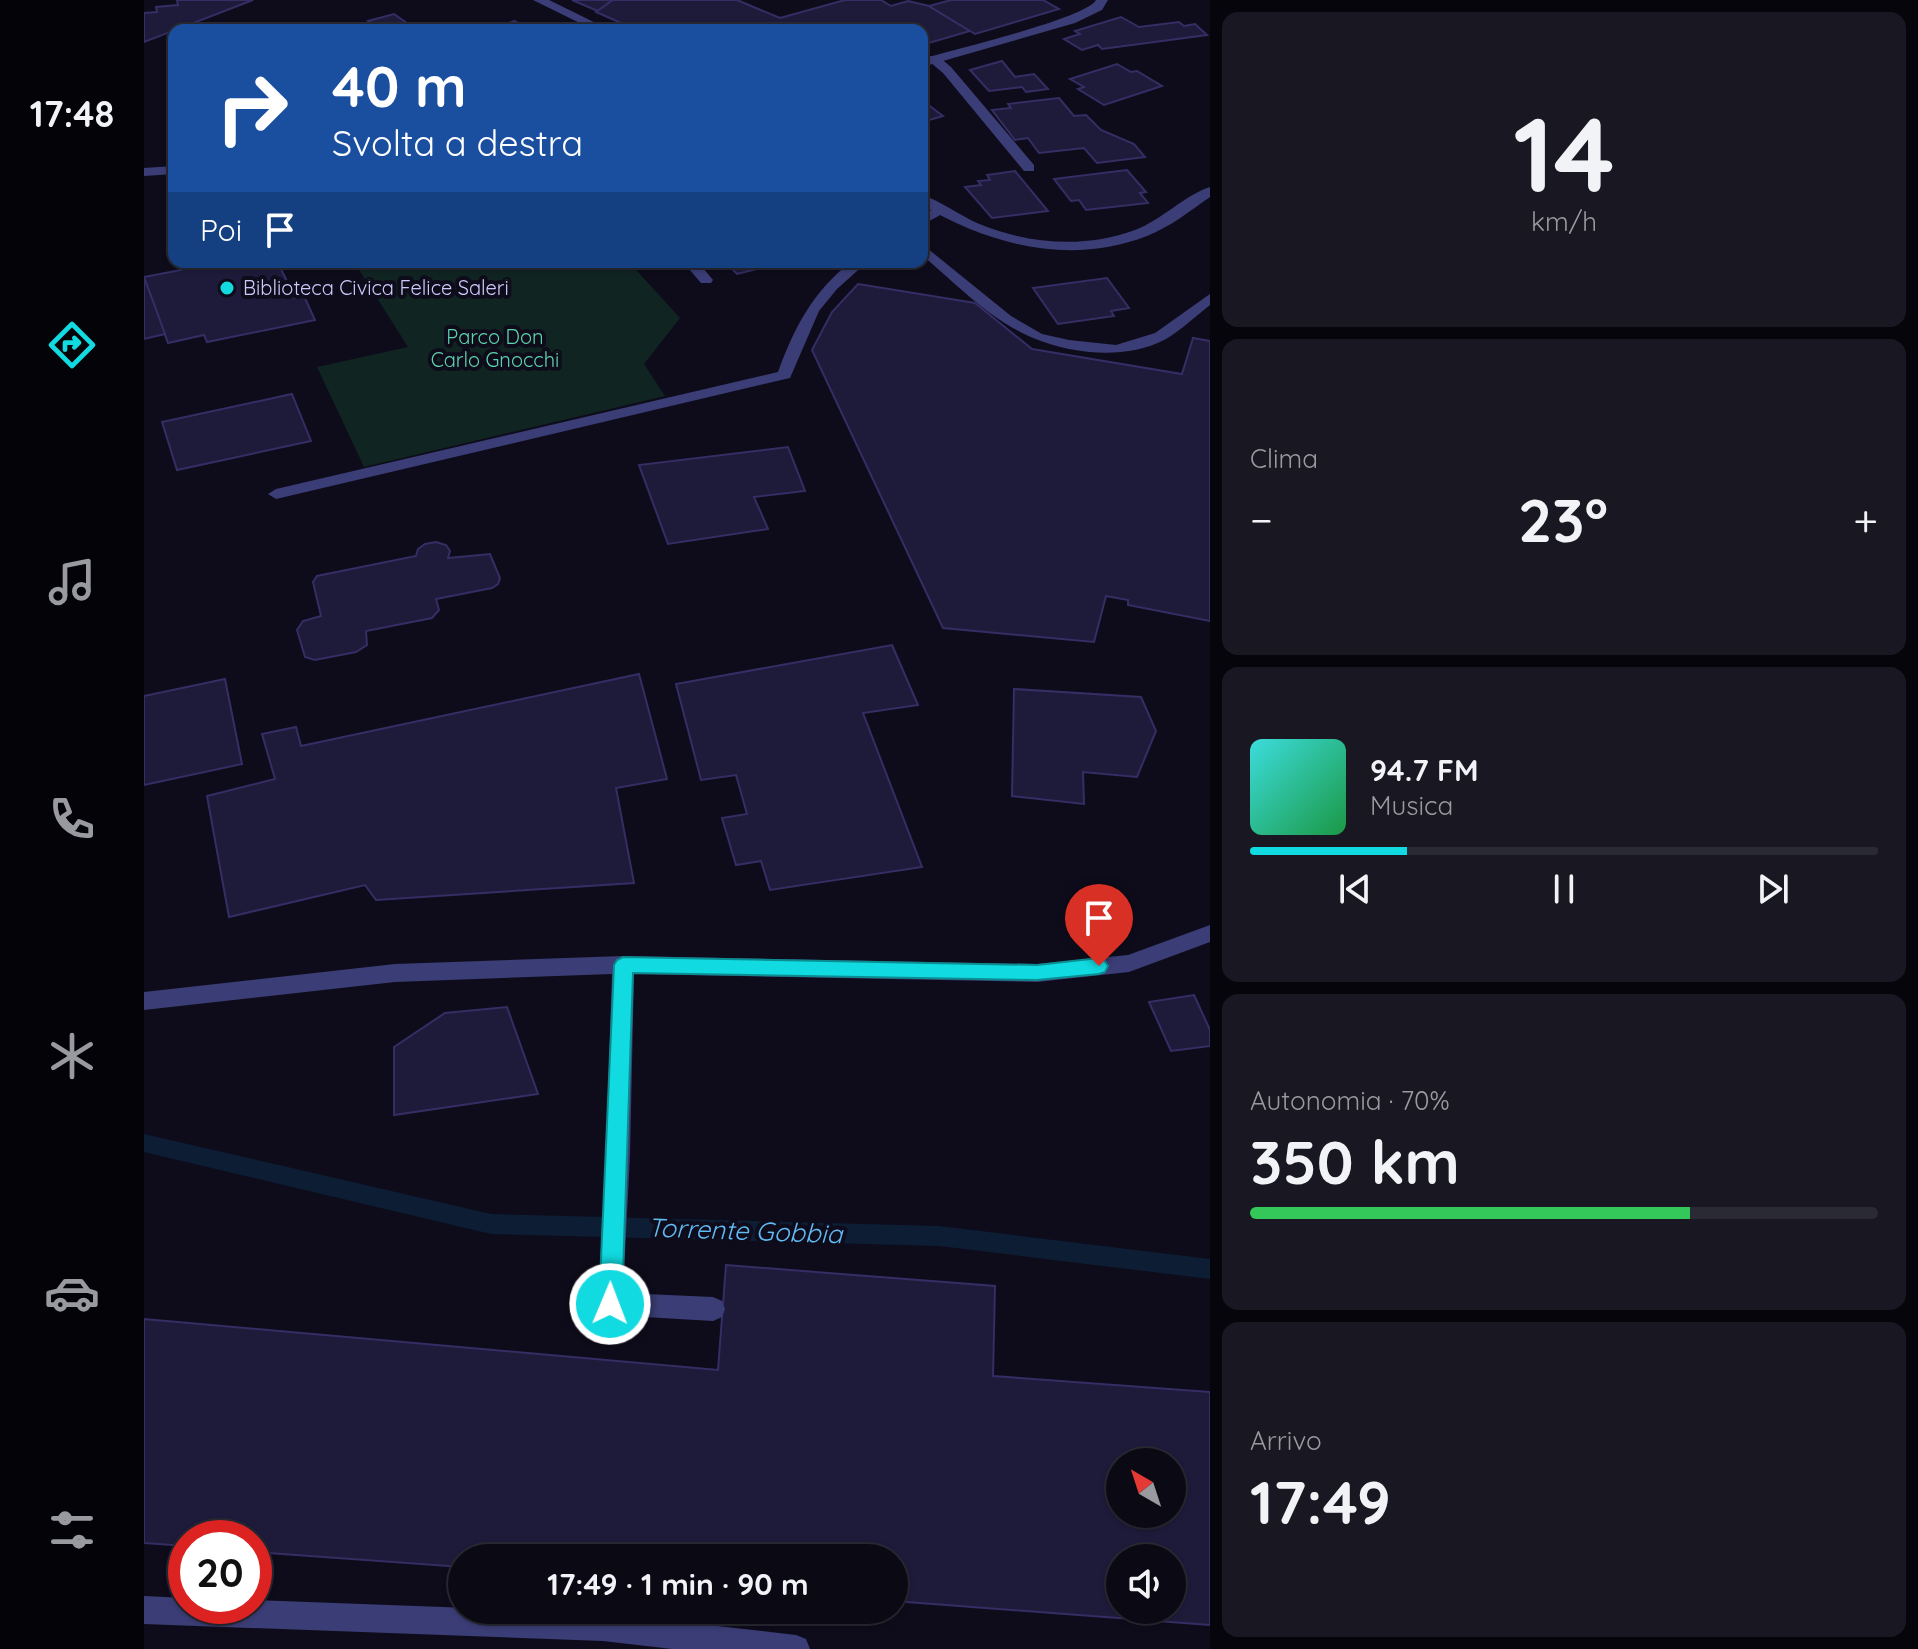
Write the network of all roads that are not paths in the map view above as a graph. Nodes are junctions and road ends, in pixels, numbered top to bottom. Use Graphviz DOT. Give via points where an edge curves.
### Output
graph roads {
  1 [pos="539,0"];
  2 [pos="1102,0"];
  3 [pos="591,24"];
  4 [pos="928,61"];
  5 [pos="1029,168"];
  6 [pos="168,170"];
  7 [pos="144,172"];
  8 [pos="1210,191"];
  9 [pos="928,203"];
  10 [pos="939,210"];
  11 [pos="928,217"];
  12 [pos="928,253"];
  13 [pos="695,268"];
  14 [pos="851,268"];
  15 [pos="706,280"];
  16 [pos="1210,298"];
  17 [pos="276,494"];
  18 [pos="1210,933"];
  19 [pos="623,965"];
  20 [pos="144,1001"];
  21 [pos="713,1309"];
  22 [pos="144,1610"];
  23 [pos="796,1649"];
  1 -- 3 [label="street"];
  2 -- 4 [label="street" via="1098,8 1071,20"];
  4 -- 5 [label="street" via="947,70"];
  6 -- 7 [label="street"];
  8 -- 10 [label="street" via="1144,232 1086,247 1030,244 984,232"];
  9 -- 10 [label="street"];
  10 -- 11 [label="street"];
  12 -- 16 [label="street" via="1006,319 1037,337 1069,345 1117,350 1160,336"];
  13 -- 15 [label="street"];
  14 -- 17 [label="street" via="814,304 785,375"];
  18 -- 19 [label="street" via="1129,963 1037,973"];
  19 -- 20 [label="street" via="395,973"];
  19 -- 21 [label="street" via="610,1304"];
  22 -- 23 [label="street" via="603,1627"];
}
